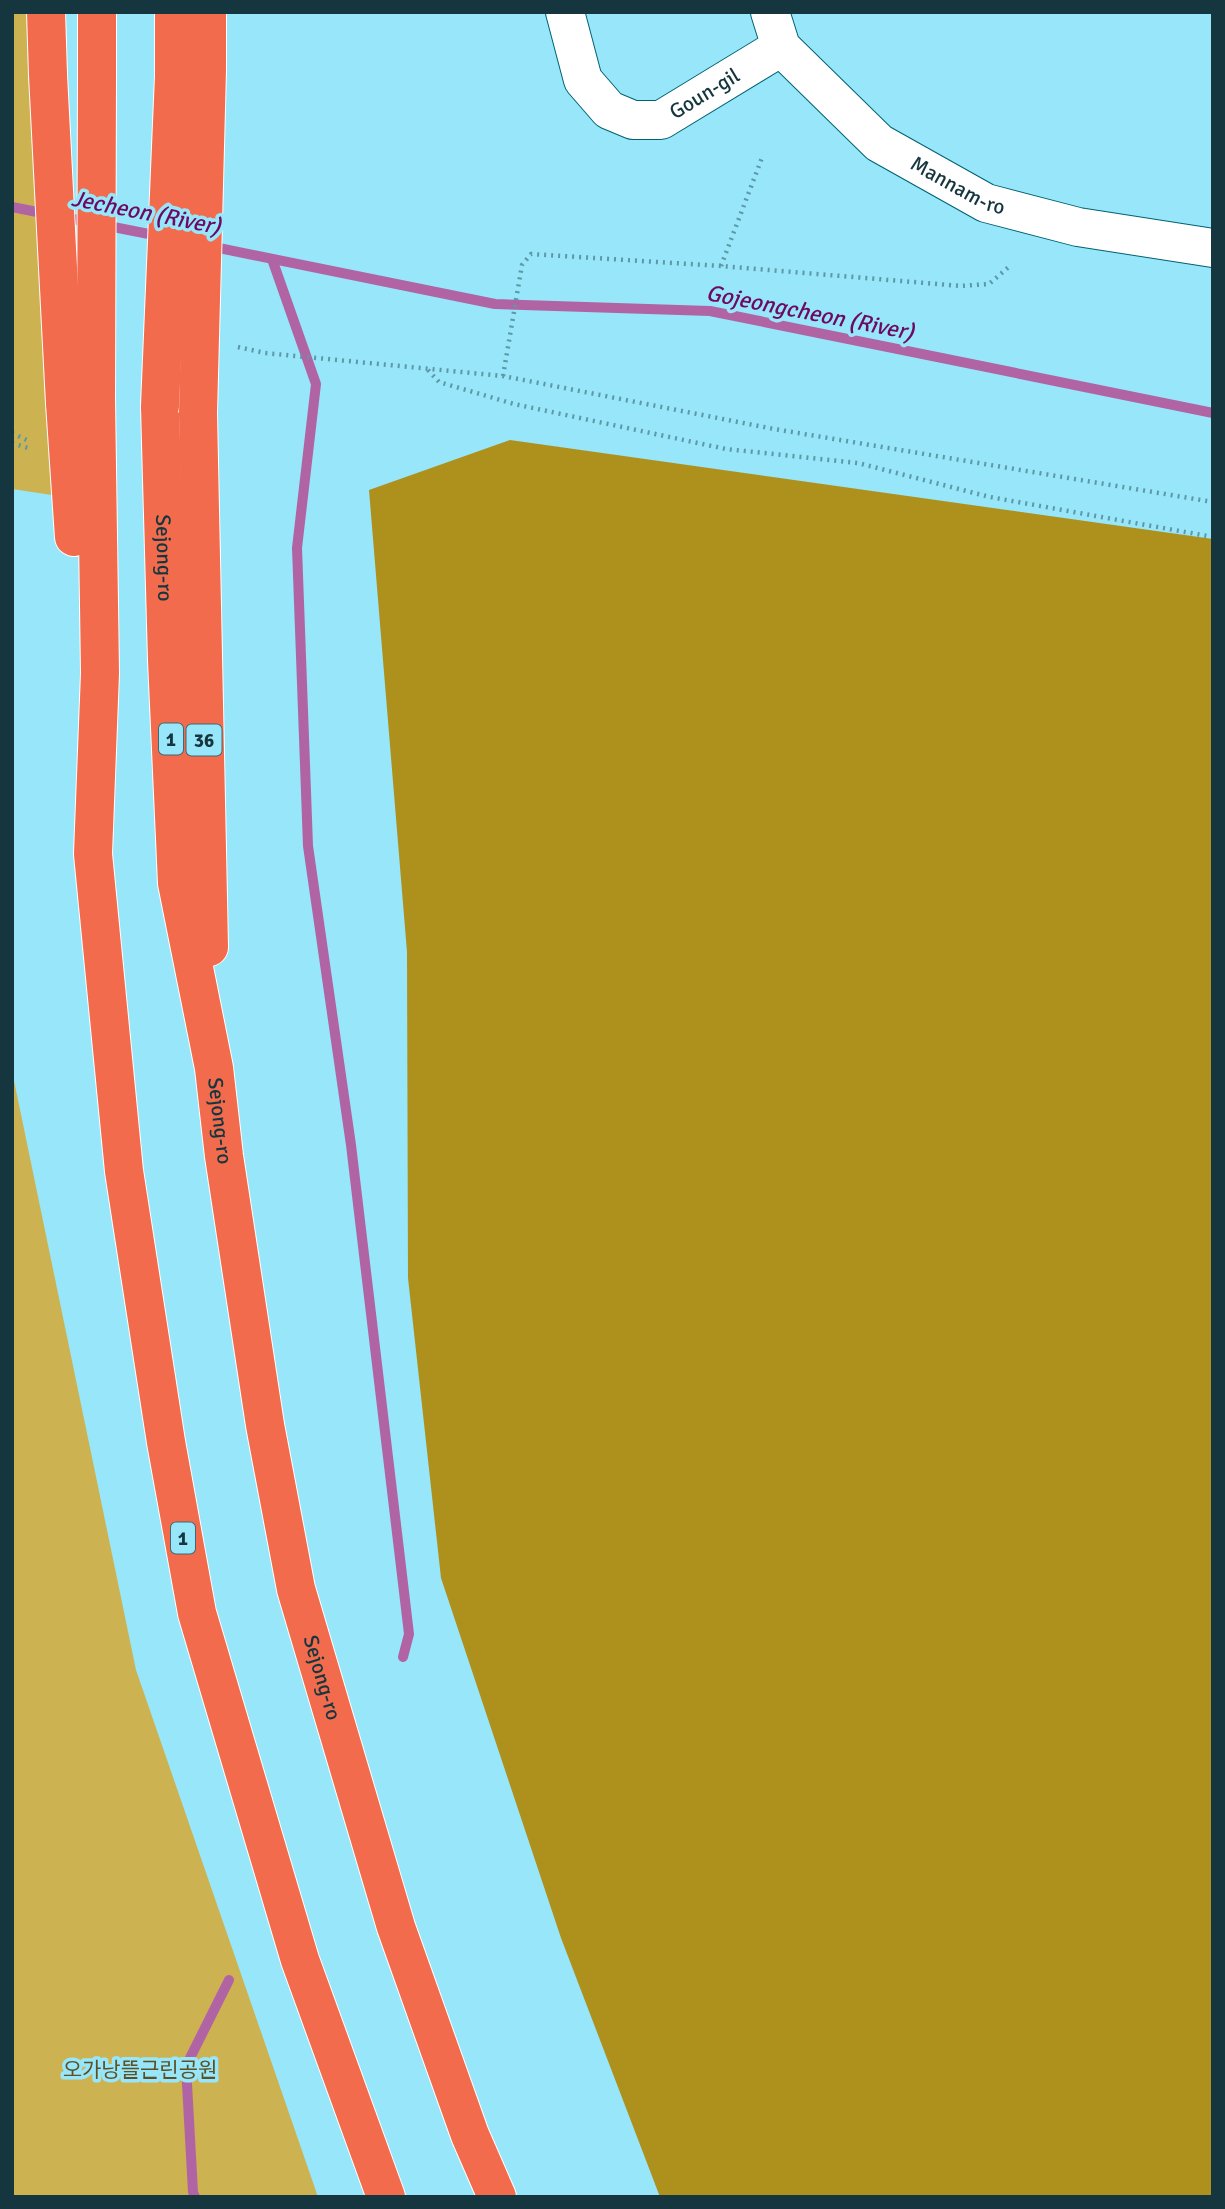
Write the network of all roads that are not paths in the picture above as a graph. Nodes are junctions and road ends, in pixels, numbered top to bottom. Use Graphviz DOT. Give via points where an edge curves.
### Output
graph roads {
  1 [pos="46,12"];
  2 [pos="97,12"];
  3 [pos="174,12"];
  4 [pos="207,12"];
  5 [pos="565,12"];
  6 [pos="776,30"];
  7 [pos="190,73"];
  8 [pos="1213,248"];
  9 [pos="81,401"];
  10 [pos="214,1068"];
  11 [pos="386,2197"];
  12 [pos="496,2197"];
  1 -- 9 [label="highway, bridge" via="48,75"];
  2 -- 9 [label="highway, bridge"];
  3 -- 7 [label="highway, Sejong-ro / 1"];
  4 -- 7 [label="highway, 36"];
  5 -- 6 [label="street, Goun-gil" via="583,80 608,110 633,120 661,120"];
  6 -- 8 [label="street, Mannam-ro" via="879,144 986,203 1078,227"];
  7 -- 10 [label="highway, 36, bridge"];
  7 -- 10 [label="highway, Sejong-ro / 1, bridge" via="160,406 177,883"];
  9 -- 11 [label="highway, 1" via="93,854 124,1171 166,1442 197,1613 300,1960"];
  10 -- 12 [label="highway, Sejong-ro / 1" via="265,1425 296,1589 396,1927"];
}
